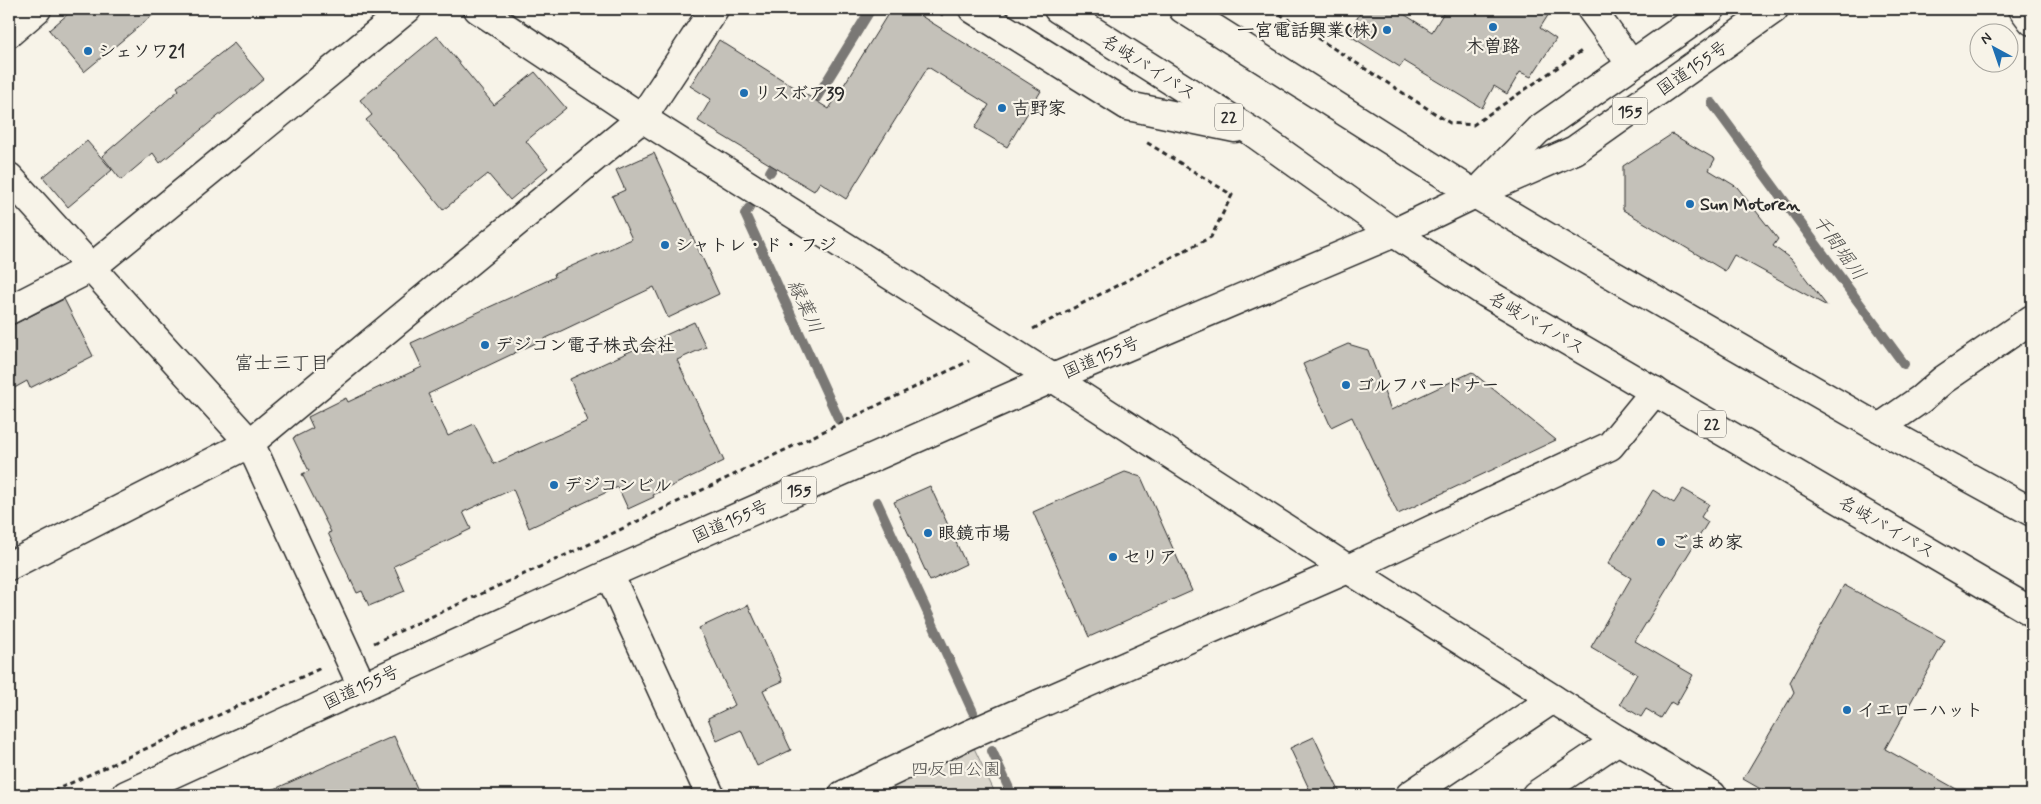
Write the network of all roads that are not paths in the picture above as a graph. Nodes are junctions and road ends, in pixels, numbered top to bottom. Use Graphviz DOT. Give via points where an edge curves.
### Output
graph roads {
  1 [pos="37,9"];
  2 [pos="407,9"];
  3 [pos="478,9"];
  4 [pos="714,9"];
  5 [pos="1058,9"];
  6 [pos="1183,9"];
  7 [pos="1591,9"];
  8 [pos="1711,9"];
  9 [pos="1774,9"];
  10 [pos="2023,9"];
  11 [pos="962,14"];
  12 [pos="2032,21"];
  13 [pos="9,33"];
  14 [pos="1630,64"];
  15 [pos="642,118"];
  16 [pos="1251,131"];
  17 [pos="9,177"];
  18 [pos="1475,194"];
  19 [pos="1394,233"];
  20 [pos="91,268"];
  21 [pos="9,310"];
  22 [pos="2032,319"];
  23 [pos="1053,378"];
  24 [pos="1655,391"];
  25 [pos="1879,428"];
  26 [pos="250,443"];
  27 [pos="2030,512"];
  28 [pos="9,566"];
  29 [pos="1348,569"];
  30 [pos="609,574"];
  31 [pos="2032,612"];
  32 [pos="362,686"];
  33 [pos="1553,699"];
  34 [pos="1618,740"];
  35 [pos="126,795"];
  36 [pos="710,795"];
  37 [pos="844,795"];
  38 [pos="1410,795"];
  39 [pos="1536,795"];
  40 [pos="1712,795"];
  1 -- 13 [label="main road"];
  2 -- 20 [label="main road"];
  3 -- 15 [label="main road"];
  4 -- 15 [label="main road"];
  5 -- 16 [label="main road, 名岐バイパス / 22"];
  6 -- 18 [label="main road"];
  7 -- 14 [label="main road"];
  8 -- 14 [label="main road, 国道155号 / 155"];
  9 -- 18 [label="main road, 国道155号 / 155" via="1575,150"];
  10 -- 12 [label="main road"];
  11 -- 16 [label="main road, 22" via="1128,106"];
  14 -- 18 [label="main road, 国道155号 / 155" via="1538,130"];
  15 -- 23 [label="main road"];
  15 -- 26 [label="main road"];
  16 -- 19 [label="main road, 名岐バイパス / 22"];
  17 -- 20 [label="main road"];
  18 -- 19 [label="main road, 国道155号 / 155"];
  18 -- 25 [label="main road"];
  19 -- 23 [label="main road, 国道155号 / 155"];
  19 -- 24 [label="main road, 名岐バイパス / 22" via="1486,293"];
  20 -- 21 [label="main road"];
  20 -- 26 [label="main road"];
  22 -- 25 [label="main road"];
  23 -- 29 [label="main road"];
  23 -- 30 [label="main road, 国道155号 / 155"];
  24 -- 29 [label="main road" via="1610,446"];
  24 -- 31 [label="main road, 名岐バイパス / 22"];
  25 -- 27 [label="main road"];
  26 -- 28 [label="main road"];
  26 -- 32 [label="main road"];
  29 -- 33 [label="main road"];
  29 -- 37 [label="main road" via="968,735"];
  30 -- 32 [label="main road, 国道155号 / 155"];
  30 -- 36 [label="main road"];
  32 -- 35 [label="main road, 国道155号 / 155"];
  33 -- 34 [label="main road"];
  33 -- 38 [label="main road"];
  34 -- 39 [label="main road"];
  34 -- 40 [label="main road"];
}
